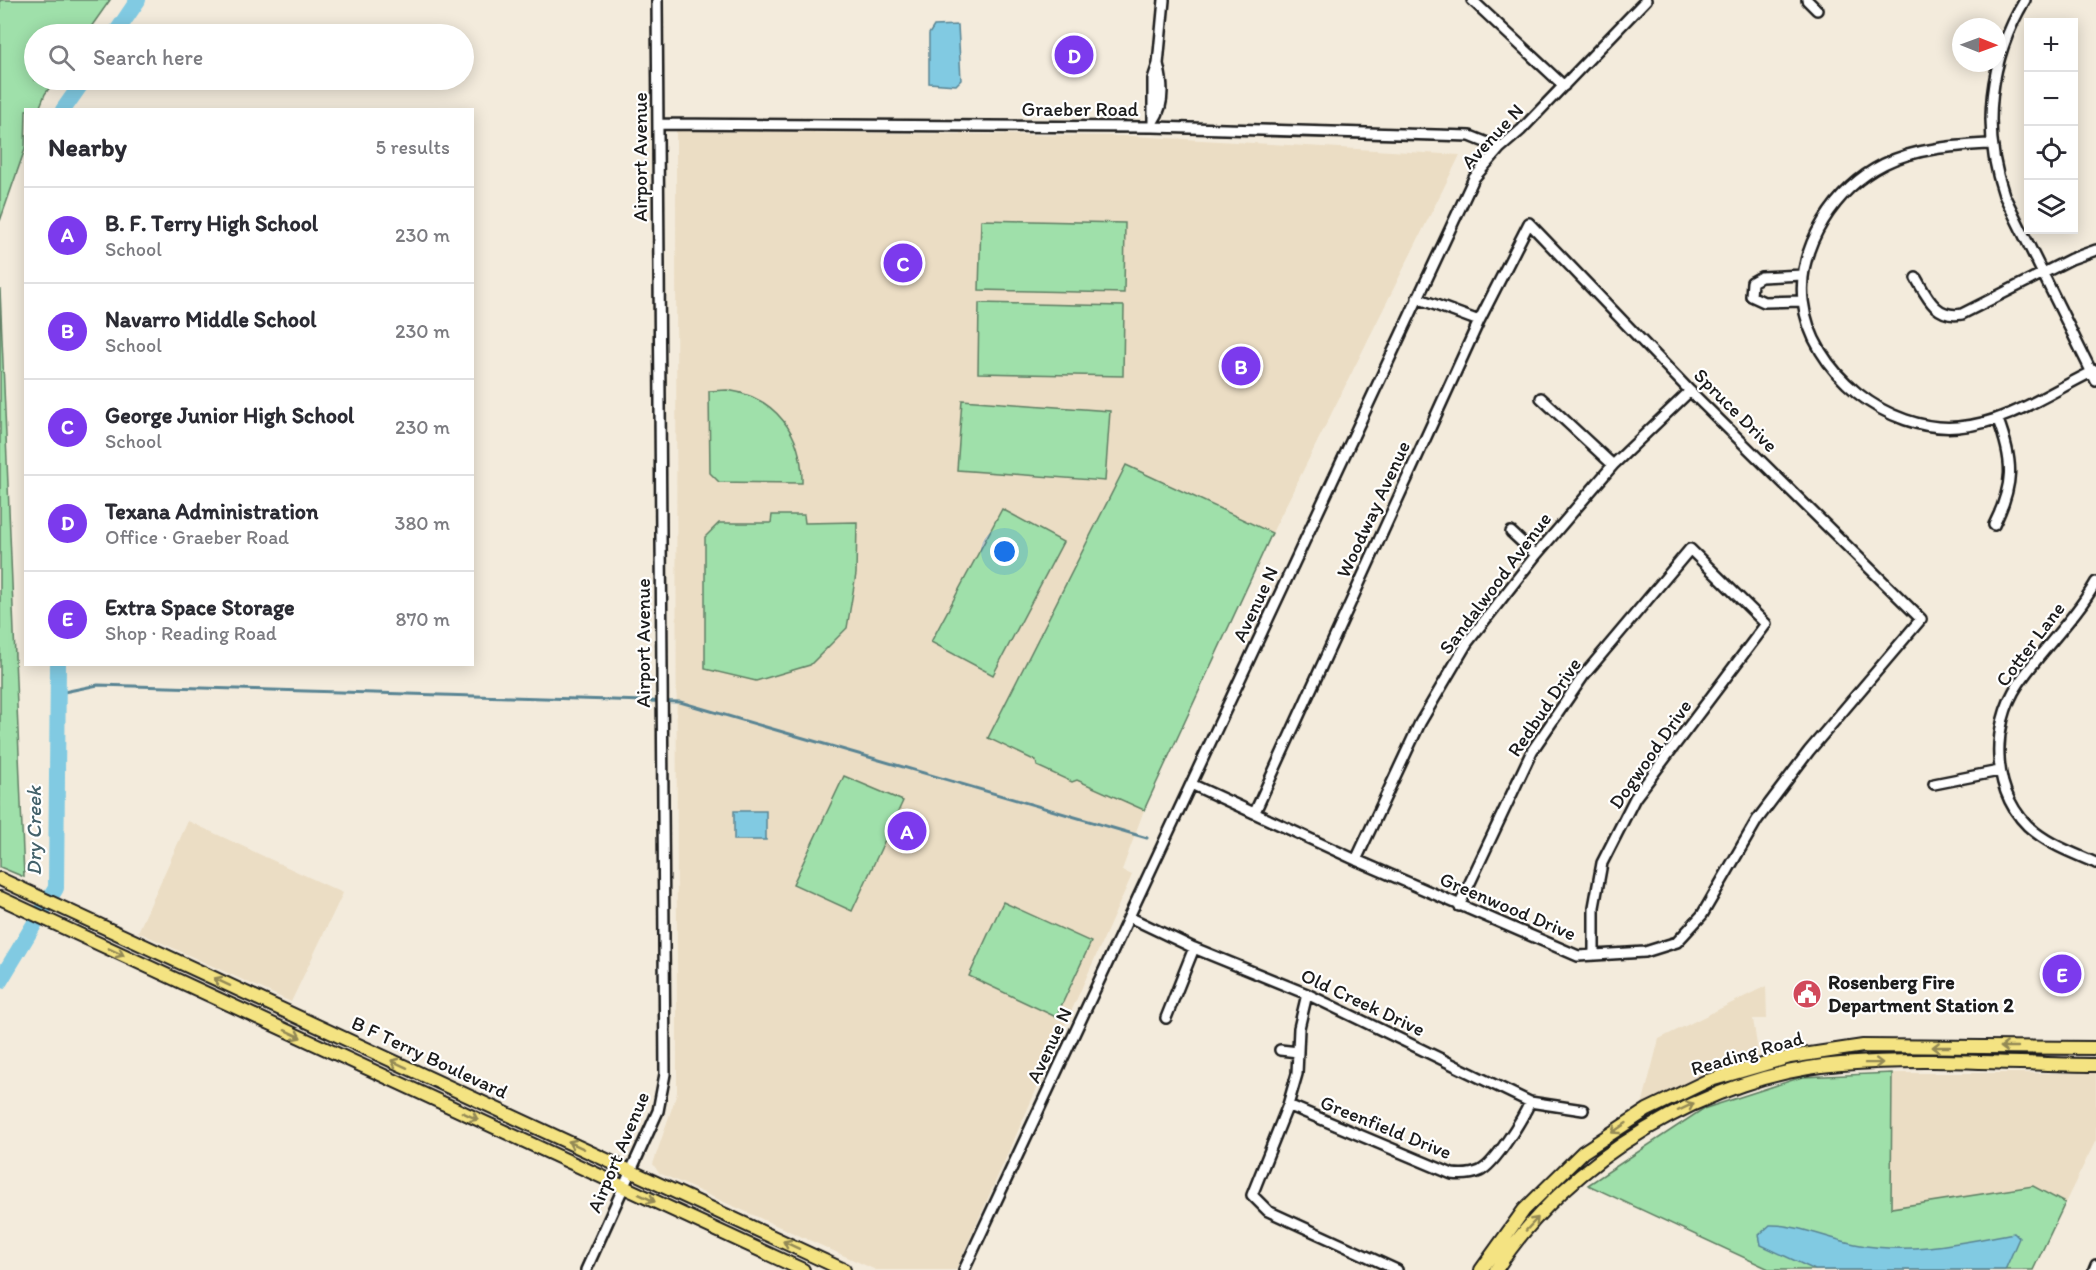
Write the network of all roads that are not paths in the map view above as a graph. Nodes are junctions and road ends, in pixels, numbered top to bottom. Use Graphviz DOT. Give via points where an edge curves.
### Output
graph roads {
  1 [pos="657,0"];
  2 [pos="1164,0"];
  3 [pos="1472,0"];
  4 [pos="1646,0"];
  5 [pos="1807,0"];
  6 [pos="2025,0"];
  7 [pos="1817,10"];
  8 [pos="1564,86"];
  9 [pos="658,124"];
  10 [pos="1154,124"];
  11 [pos="1990,144"];
  12 [pos="1500,148"];
  13 [pos="1529,223"];
  14 [pos="2096,250"];
  15 [pos="2042,273"];
  16 [pos="1803,275"];
  17 [pos="1916,278"];
  18 [pos="1417,298"];
  19 [pos="1803,301"];
  20 [pos="1479,321"];
  21 [pos="2095,375"];
  22 [pos="1690,391"];
  23 [pos="1541,398"];
  24 [pos="1998,420"];
  25 [pos="1612,465"];
  26 [pos="1994,525"];
  27 [pos="1511,532"];
  28 [pos="1690,549"];
  29 [pos="1536,555"];
  30 [pos="2096,582"];
  31 [pos="1921,619"];
  32 [pos="1999,771"];
  33 [pos="1191,784"];
  34 [pos="1934,784"];
  35 [pos="1254,812"];
  36 [pos="1356,860"];
  37 [pos="2096,864"];
  38 [pos="0,879"];
  39 [pos="0,898"];
  40 [pos="1459,906"];
  41 [pos="1128,917"];
  42 [pos="1194,948"];
  43 [pos="1594,954"];
  44 [pos="1307,994"];
  45 [pos="1166,1018"];
  46 [pos="1919,1047"];
  47 [pos="2055,1047"];
  48 [pos="2096,1048"];
  49 [pos="1280,1050"];
  50 [pos="1298,1052"];
  51 [pos="1919,1062"];
  52 [pos="2055,1064"];
  53 [pos="2096,1065"];
  54 [pos="1530,1102"];
  55 [pos="1288,1105"];
  56 [pos="1583,1110"];
  57 [pos="632,1171"];
  58 [pos="624,1187"];
  59 [pos="2096,1265"];
  60 [pos="586,1270"];
  61 [pos="803,1270"];
  62 [pos="844,1270"];
  63 [pos="964,1270"];
  64 [pos="1397,1270"];
  65 [pos="1481,1270"];
  66 [pos="1496,1270"];
  67 [pos="2094,1270"];
  1 -- 9 [label="street, Airport Avenue"];
  2 -- 10 [label="street" via="1158,64 1161,110"];
  3 -- 8 [label="street"];
  4 -- 8 [label="street, Avenue N"];
  5 -- 7 [label="street"];
  6 -- 11 [label="street" via="2007,36 1994,78"];
  8 -- 12 [label="street, Avenue N"];
  9 -- 10 [label="street, Graeber Road"];
  9 -- 57 [label="street, Airport Avenue" via="665,1074 658,1111"];
  10 -- 12 [label="street, Graeber Road" via="1470,136"];
  11 -- 15 [label="street" via="2004,195"];
  11 -- 16 [label="street" via="1923,151 1897,158 1863,177 1827,215 1813,239"];
  12 -- 18 [label="street, Avenue N" via="1474,178"];
  13 -- 20 [label="street, Woodway Avenue"];
  13 -- 22 [label="street, Spruce Drive"];
  14 -- 15 [label="street"];
  15 -- 17 [label="street" via="1952,316 1933,307"];
  15 -- 21 [label="street"];
  16 -- 19 [label="street"];
  16 -- 19 [label="street" via="1761,277 1752,282 1750,290 1751,296 1764,302"];
  18 -- 20 [label="street"];
  18 -- 33 [label="street, Avenue N"];
  19 -- 24 [label="street" via="1817,344 1830,363 1877,407 1916,424 1937,428"];
  20 -- 35 [label="street, Woodway Avenue"];
  21 -- 24 [label="street"];
  22 -- 25 [label="street, Sandalwood Avenue"];
  22 -- 31 [label="street, Spruce Drive"];
  23 -- 25 [label="street"];
  24 -- 26 [label="street" via="2011,470 2004,505"];
  25 -- 29 [label="street, Sandalwood Avenue"];
  27 -- 29 [label="street"];
  28 -- 40 [label="street, Redbud Drive" via="1584,675 1532,751"];
  28 -- 43 [label="street, Dogwood Drive" via="1766,624 1635,798 1602,863 1594,907"];
  29 -- 36 [label="street, Sandalwood Avenue" via="1467,643 1420,723"];
  30 -- 32 [label="street, Cotter Lane" via="2019,683 2005,709 1999,731"];
  31 -- 43 [label="street, Greenwood Drive" via="1809,751 1757,820 1702,915 1677,942 1645,952"];
  32 -- 34 [label="street"];
  32 -- 37 [label="street, Cotter Lane" via="2020,816 2034,832"];
  33 -- 35 [label="street, Greenwood Drive"];
  33 -- 41 [label="street, Avenue N"];
  35 -- 36 [label="street, Greenwood Drive"];
  36 -- 40 [label="street, Greenwood Drive"];
  57 -- 38 [label="main road, B F Terry Boulevard, one-way"];
  39 -- 58 [label="main road, B F Terry Boulevard, one-way"];
  40 -- 43 [label="street, Greenwood Drive" via="1578,956"];
  41 -- 42 [label="street, Old Creek Drive"];
  41 -- 63 [label="street, Avenue N"];
  42 -- 44 [label="street, Old Creek Drive"];
  42 -- 45 [label="street"];
  44 -- 50 [label="street"];
  44 -- 54 [label="street, Old Creek Drive"];
  47 -- 46 [label="main road, Reading Road, one-way"];
  46 -- 51 [label="main road"];
  46 -- 65 [label="main road, Reading Road, one-way" via="1863,1046 1790,1057 1707,1081 1647,1110 1583,1152 1524,1210"];
  47 -- 48 [label="main road, Reading Road"];
  47 -- 52 [label="main road"];
  49 -- 50 [label="street"];
  50 -- 55 [label="street" via="1297,1074"];
  51 -- 52 [label="main road, Reading Road"];
  66 -- 51 [label="main road, Reading Road, one-way" via="1523,1234 1573,1182 1647,1127 1688,1106 1792,1070"];
  52 -- 53 [label="main road, Reading Road"];
  54 -- 55 [label="street, Greenfield Drive" via="1520,1125 1482,1171 1452,1174"];
  54 -- 56 [label="street, Old Creek Drive"];
  55 -- 64 [label="street" via="1252,1195 1268,1211"];
  57 -- 58 [label="street, Airport Avenue"];
  62 -- 57 [label="main road, B F Terry Boulevard, one-way"];
  58 -- 60 [label="street, Airport Avenue"];
  58 -- 61 [label="main road, B F Terry Boulevard, one-way"];
  59 -- 67 [label="street"];
}
